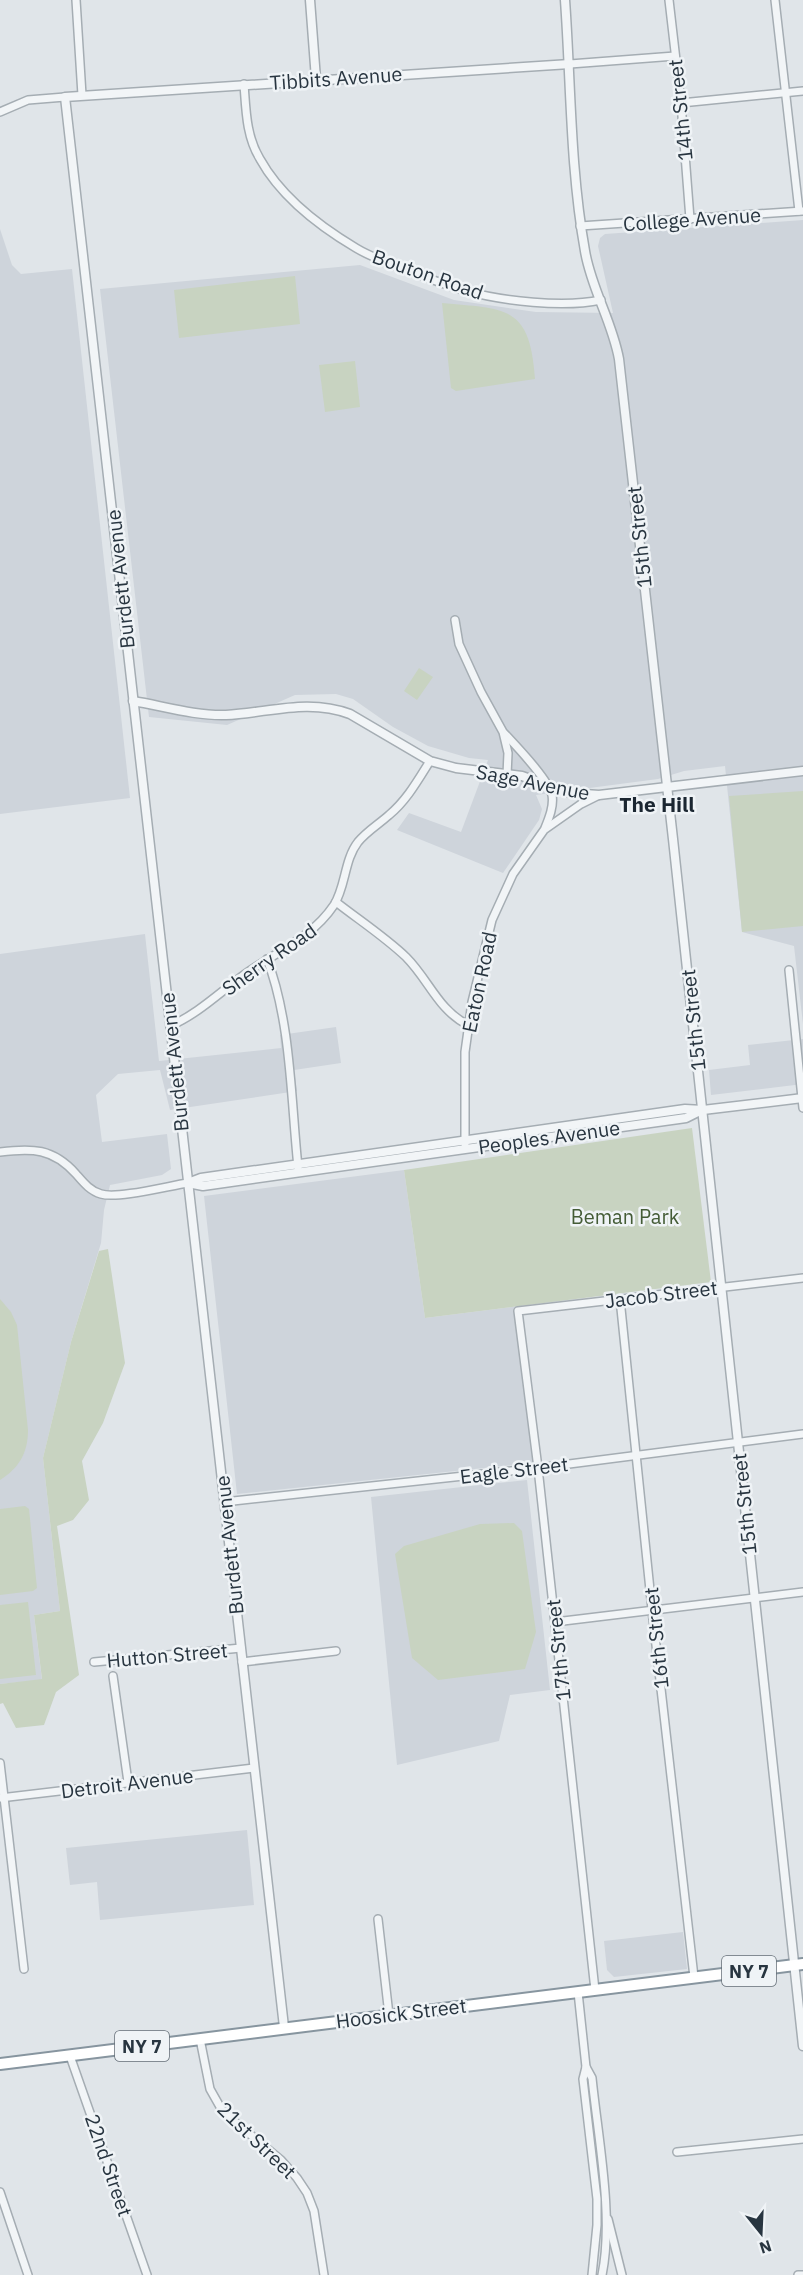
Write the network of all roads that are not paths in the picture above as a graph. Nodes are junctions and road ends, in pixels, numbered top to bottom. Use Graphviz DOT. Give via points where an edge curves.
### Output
graph roads {
  1 [pos="75,0"];
  2 [pos="310,0"];
  3 [pos="565,0"];
  4 [pos="669,0"];
  5 [pos="775,0"];
  6 [pos="675,56"];
  7 [pos="570,64"];
  8 [pos="316,79"];
  9 [pos="244,84"];
  10 [pos="803,91"];
  11 [pos="786,93"];
  12 [pos="82,95"];
  13 [pos="65,97"];
  14 [pos="681,103"];
  15 [pos="0,112"];
  16 [pos="801,211"];
  17 [pos="690,219"];
  18 [pos="580,226"];
  19 [pos="601,300"];
  20 [pos="454,620"];
  21 [pos="133,701"];
  22 [pos="503,732"];
  23 [pos="430,761"];
  24 [pos="803,771"];
  25 [pos="507,775"];
  26 [pos="548,785"];
  27 [pos="667,786"];
  28 [pos="599,795"];
  29 [pos="544,830"];
  30 [pos="336,902"];
  31 [pos="267,959"];
  32 [pos="789,970"];
  33 [pos="170,1026"];
  34 [pos="468,1026"];
  35 [pos="802,1098"];
  36 [pos="803,1108"];
  37 [pos="703,1110"];
  38 [pos="465,1144"];
  39 [pos="0,1152"];
  40 [pos="298,1169"];
  41 [pos="188,1183"];
  42 [pos="803,1278"];
  43 [pos="721,1287"];
  44 [pos="620,1299"];
  45 [pos="518,1311"];
  46 [pos="803,1434"];
  47 [pos="738,1443"];
  48 [pos="637,1454"];
  49 [pos="538,1468"];
  50 [pos="224,1502"];
  51 [pos="803,1592"];
  52 [pos="754,1598"];
  53 [pos="653,1611"];
  54 [pos="555,1622"];
  55 [pos="241,1648"];
  56 [pos="336,1651"];
  57 [pos="94,1662"];
  58 [pos="242,1662"];
  59 [pos="113,1676"];
  60 [pos="0,1763"];
  61 [pos="254,1768"];
  62 [pos="128,1782"];
  63 [pos="2,1798"];
  64 [pos="378,1919"];
  65 [pos="799,1965"];
  66 [pos="24,1969"];
  67 [pos="694,1977"];
  68 [pos="595,1990"];
  69 [pos="578,1992"];
  70 [pos="389,2014"];
  71 [pos="284,2027"];
  72 [pos="200,2039"];
  73 [pos="803,2046"];
  74 [pos="70,2056"];
  75 [pos="0,2064"];
  76 [pos="803,2139"];
  77 [pos="595,2143"];
  78 [pos="677,2152"];
  79 [pos="0,2192"];
  80 [pos="605,2208"];
  81 [pos="803,2274"];
  82 [pos="28,2275"];
  83 [pos="147,2275"];
  84 [pos="324,2275"];
  85 [pos="592,2275"];
  86 [pos="602,2275"];
  87 [pos="622,2275"];
  88 [pos="798,2275"];
  1 -- 12 [label="street"];
  2 -- 8 [label="street"];
  3 -- 7 [label="street, 15th Street"];
  4 -- 6 [label="street, 14th Street"];
  5 -- 11 [label="street"];
  6 -- 7 [label="street, Tibbits Avenue"];
  6 -- 14 [label="street, 14th Street"];
  7 -- 8 [label="street, Tibbits Avenue"];
  7 -- 18 [label="street, 15th Street"];
  8 -- 9 [label="street, Tibbits Avenue"];
  9 -- 12 [label="street, Tibbits Avenue"];
  9 -- 19 [label="street, Bouton Road" via="248,130 259,158 277,185 312,218 356,248 466,291 562,305"];
  10 -- 11 [label="street"];
  11 -- 14 [label="street"];
  11 -- 16 [label="street"];
  12 -- 13 [label="street, Tibbits Avenue"];
  13 -- 15 [label="street, Tibbits Avenue" via="28,100"];
  13 -- 21 [label="street, Burdett Avenue"];
  14 -- 17 [label="street, 14th Street"];
  16 -- 17 [label="street, College Avenue"];
  17 -- 18 [label="street, College Avenue"];
  18 -- 19 [label="street, 15th Street"];
  19 -- 27 [label="street, 15th Street" via="619,359"];
  20 -- 22 [label="street" via="459,644"];
  21 -- 23 [label="street, Sage Avenue" via="225,715 288,707 326,707 350,714"];
  21 -- 33 [label="street, Burdett Avenue"];
  22 -- 25 [label="street" via="508,753"];
  22 -- 26 [label="street"];
  23 -- 25 [label="street, Sage Avenue"];
  23 -- 30 [label="street, Sherry Road" via="405,799 358,842"];
  24 -- 27 [label="street, Sage Avenue"];
  25 -- 26 [label="street, Sage Avenue"];
  26 -- 28 [label="street, Sage Avenue" via="570,793"];
  26 -- 29 [label="street, Eaton Road" via="553,797"];
  27 -- 28 [label="street, Sage Avenue"];
  27 -- 37 [label="street, 15th Street"];
  28 -- 29 [label="street, Eaton Road"];
  29 -- 34 [label="street, Eaton Road" via="513,874 492,920"];
  30 -- 31 [label="street, Sherry Road" via="312,932"];
  30 -- 34 [label="street" via="406,958 445,1009"];
  31 -- 33 [label="street, Sherry Road" via="188,1018"];
  31 -- 40 [label="street" via="283,1020"];
  32 -- 35 [label="street"];
  33 -- 41 [label="street, Burdett Avenue"];
  34 -- 38 [label="street, Eaton Road"];
  35 -- 36 [label="street"];
  35 -- 37 [label="street, Peoples Avenue"];
  37 -- 38 [label="street, Peoples Avenue" via="685,1109"];
  37 -- 43 [label="street, 15th Street"];
  38 -- 40 [label="street, Peoples Avenue"];
  39 -- 41 [label="street, Peoples Avenue" via="37,1149 47,1153 67,1164 89,1188 103,1195"];
  40 -- 41 [label="street, Peoples Avenue" via="201,1178"];
  41 -- 50 [label="street, Burdett Avenue"];
  42 -- 43 [label="street, Jacob Street"];
  43 -- 44 [label="street, Jacob Street"];
  43 -- 47 [label="street, 15th Street"];
  44 -- 45 [label="street, Jacob Street"];
  44 -- 48 [label="street, 16th Street"];
  45 -- 49 [label="street, 17th Street"];
  46 -- 47 [label="street, Eagle Street"];
  47 -- 48 [label="street, Eagle Street"];
  47 -- 52 [label="street, 15th Street"];
  48 -- 49 [label="street, Eagle Street"];
  48 -- 53 [label="street, 16th Street"];
  49 -- 50 [label="street, Eagle Street"];
  49 -- 54 [label="street, 17th Street"];
  50 -- 55 [label="street, Burdett Avenue"];
  51 -- 52 [label="street"];
  52 -- 53 [label="street"];
  52 -- 65 [label="street, 15th Street"];
  53 -- 54 [label="street"];
  53 -- 67 [label="street, 16th Street"];
  54 -- 68 [label="street, 17th Street"];
  55 -- 57 [label="street, Hutton Street"];
  55 -- 58 [label="street, Burdett Avenue"];
  56 -- 58 [label="street, Hutton Street"];
  58 -- 61 [label="street, Burdett Avenue"];
  59 -- 62 [label="street"];
  60 -- 63 [label="street"];
  61 -- 62 [label="street, Detroit Avenue"];
  61 -- 71 [label="street, Burdett Avenue"];
  62 -- 63 [label="street, Detroit Avenue"];
  63 -- 66 [label="street"];
  64 -- 70 [label="street"];
  65 -- 67 [label="highway, Hoosick Street / NY 7"];
  65 -- 73 [label="street, 15th Street"];
  67 -- 68 [label="highway, Hoosick Street / NY 7"];
  68 -- 69 [label="highway, Hoosick Street / NY 7"];
  69 -- 70 [label="highway, Hoosick Street / NY 7"];
  69 -- 77 [label="street" via="586,2067 592,2078"];
  70 -- 71 [label="highway, Hoosick Street / NY 7"];
  71 -- 72 [label="highway, Hoosick Street / NY 7"];
  72 -- 74 [label="highway, Hoosick Street / NY 7"];
  72 -- 84 [label="street, 21st Street" via="210,2089 223,2112 281,2160 307,2193 314,2211"];
  74 -- 75 [label="highway, Hoosick Street / NY 7"];
  74 -- 83 [label="street, 22nd Street"];
  76 -- 78 [label="street"];
  77 -- 80 [label="street"];
  77 -- 85 [label="street" via="597,2225"];
  79 -- 82 [label="street"];
  80 -- 86 [label="street"];
  80 -- 87 [label="street"];
  81 -- 88 [label="street"];
}
